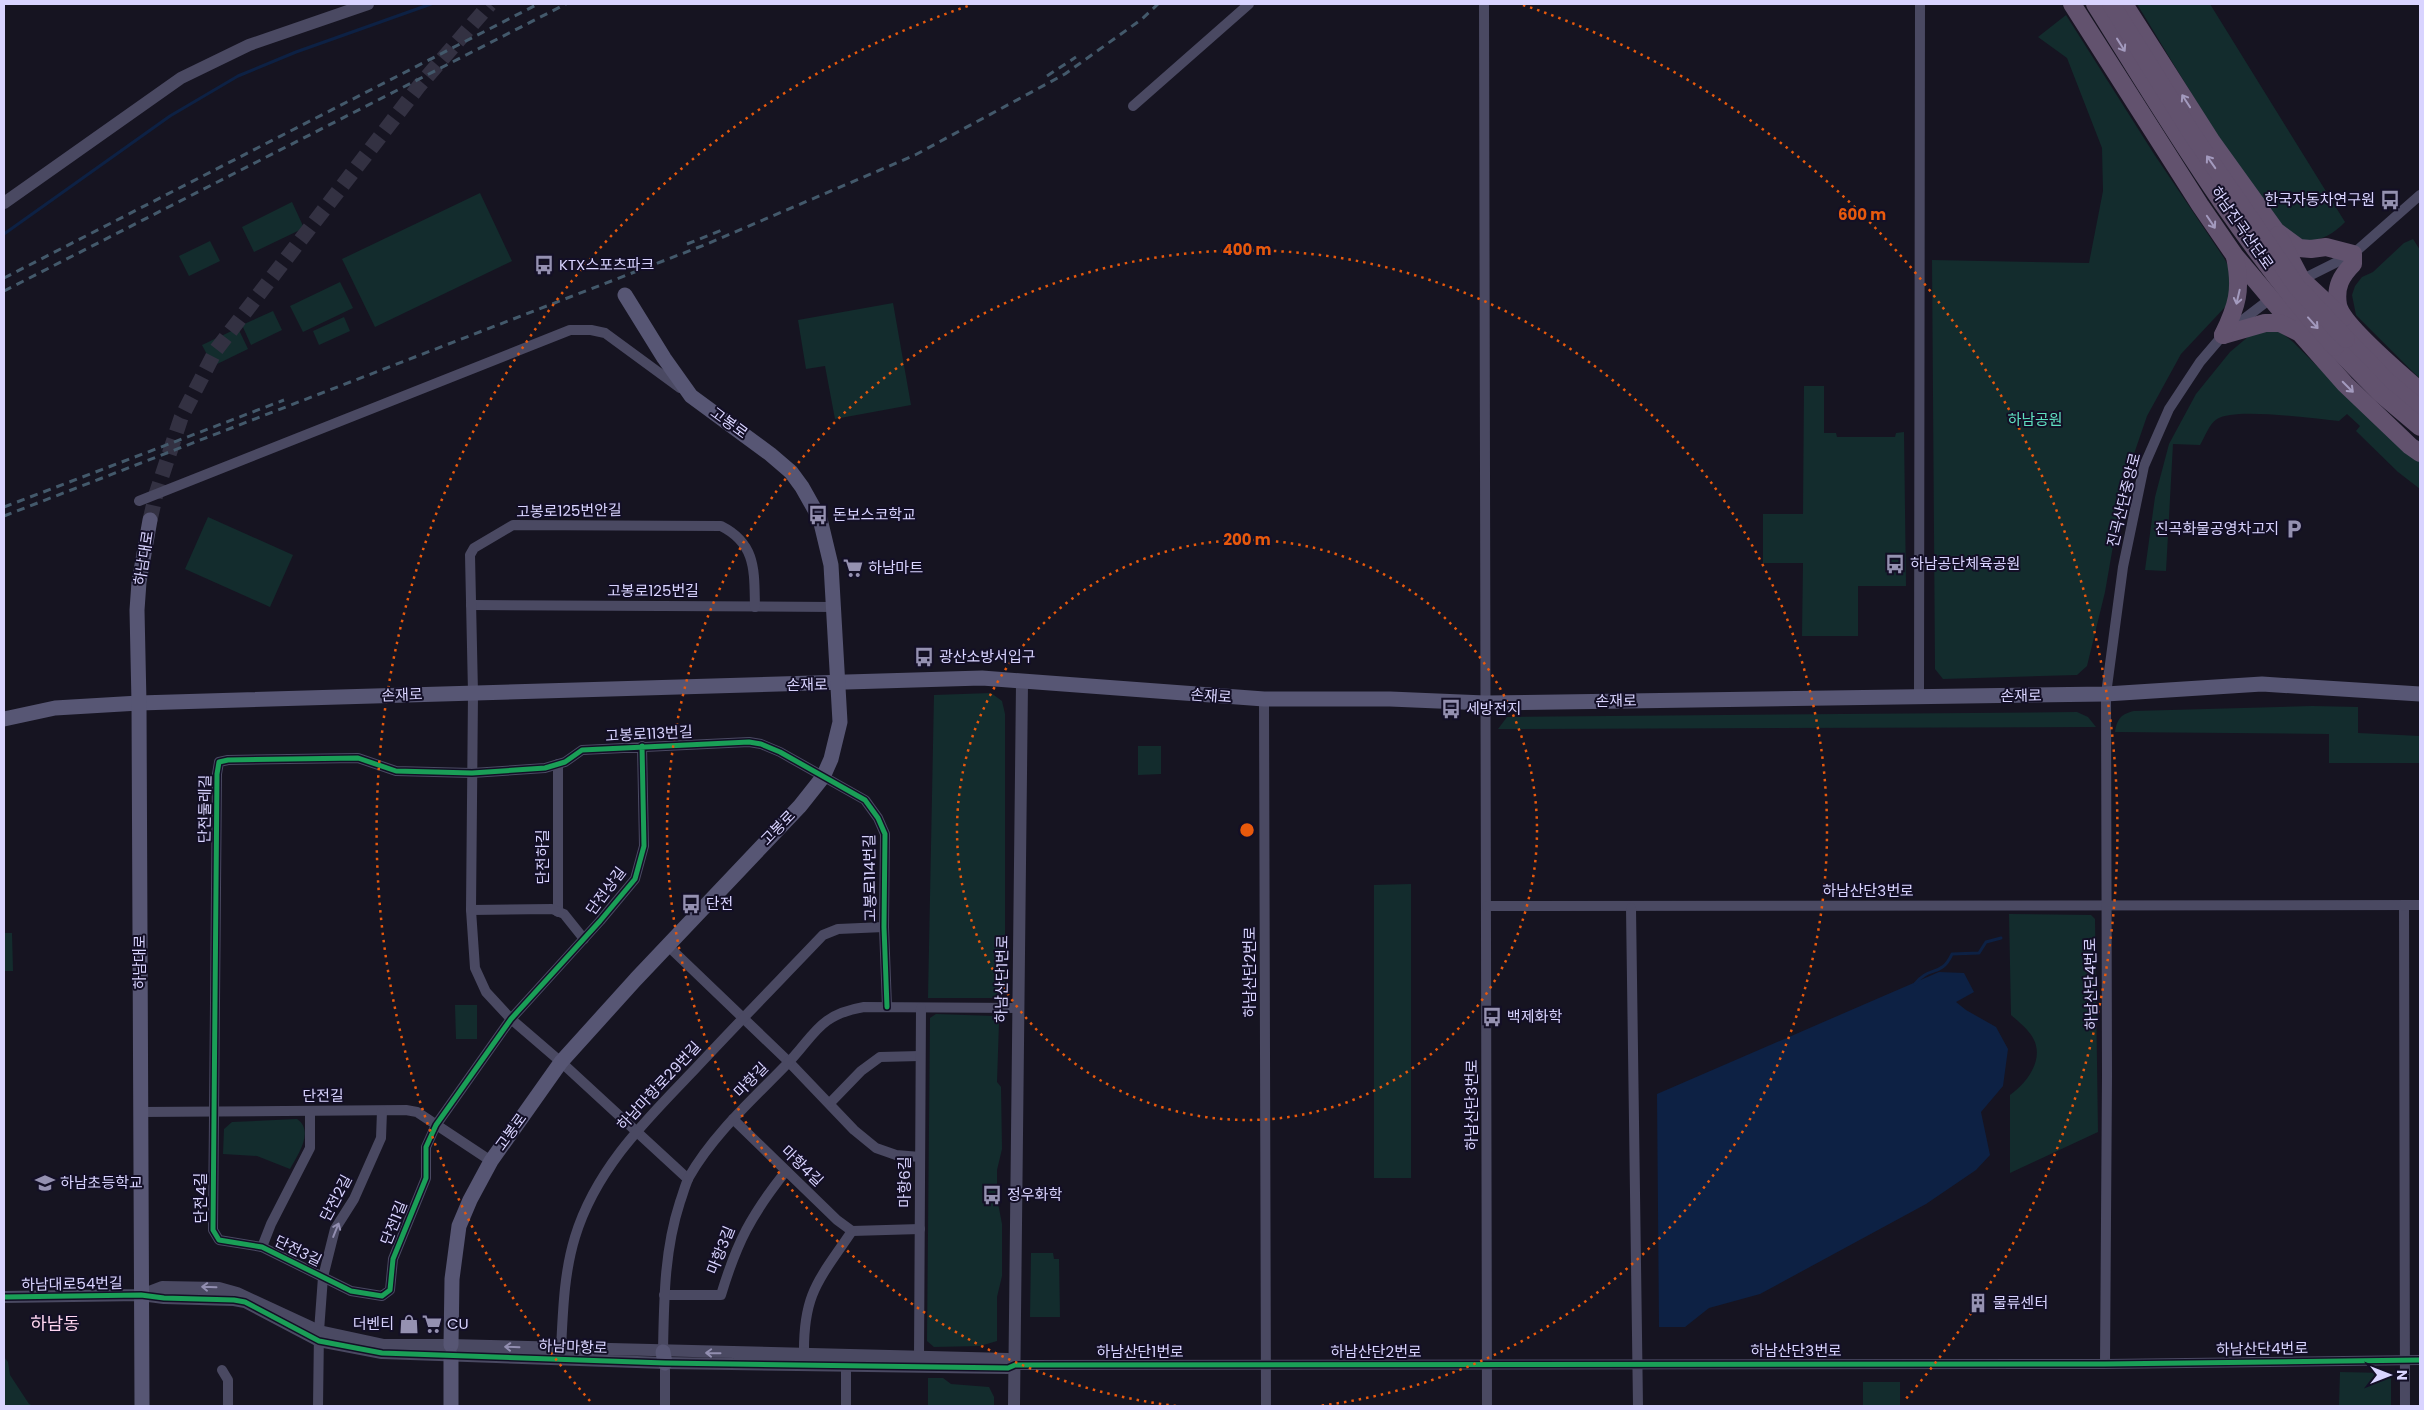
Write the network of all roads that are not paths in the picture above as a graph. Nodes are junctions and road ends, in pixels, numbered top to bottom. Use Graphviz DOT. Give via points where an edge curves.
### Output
graph roads {
  1 [pos="368,4"];
  2 [pos="1249,4"];
  3 [pos="1484,4"];
  4 [pos="1920,4"];
  5 [pos="2072,4"];
  6 [pos="2095,4"];
  7 [pos="2111,4"];
  8 [pos="2124,4"];
  9 [pos="1133,106"];
  10 [pos="2420,196"];
  11 [pos="4,203"];
  12 [pos="2276,231"];
  13 [pos="2353,254"];
  14 [pos="2234,256"];
  15 [pos="2301,279"];
  16 [pos="625,295"];
  17 [pos="2270,299"];
  18 [pos="2300,333"];
  19 [pos="2223,335"];
  20 [pos="2345,338"];
  21 [pos="2420,391"];
  22 [pos="691,396"];
  23 [pos="2420,409"];
  24 [pos="2420,427"];
  25 [pos="2420,453"];
  26 [pos="139,501"];
  27 [pos="150,520"];
  28 [pos="471,605"];
  29 [pos="755,607"];
  30 [pos="834,607"];
  31 [pos="1022,683"];
  32 [pos="838,684"];
  33 [pos="473,693"];
  34 [pos="2106,694"];
  35 [pos="2420,694"];
  36 [pos="1918,698"];
  37 [pos="1264,699"];
  38 [pos="139,703"];
  39 [pos="1485,703"];
  40 [pos="4,719"];
  41 [pos="642,746"];
  42 [pos="558,764"];
  43 [pos="472,773"];
  44 [pos="823,777"];
  45 [pos="2106,904"];
  46 [pos="2404,905"];
  47 [pos="2420,905"];
  48 [pos="1487,906"];
  49 [pos="1632,908"];
  50 [pos="471,910"];
  51 [pos="558,912"];
  52 [pos="884,927"];
  53 [pos="584,939"];
  54 [pos="668,946"];
  55 [pos="887,1007"];
  56 [pos="922,1008"];
  57 [pos="1018,1008"];
  58 [pos="743,1017"];
  59 [pos="511,1019"];
  60 [pos="920,1056"];
  61 [pos="561,1062"];
  62 [pos="789,1062"];
  63 [pos="830,1103"];
  64 [pos="310,1111"];
  65 [pos="382,1111"];
  66 [pos="140,1112"];
  67 [pos="214,1112"];
  68 [pos="734,1120"];
  69 [pos="436,1125"];
  70 [pos="636,1131"];
  71 [pos="920,1157"];
  72 [pos="491,1160"];
  73 [pos="786,1171"];
  74 [pos="688,1179"];
  75 [pos="920,1229"];
  76 [pos="852,1231"];
  77 [pos="262,1247"];
  78 [pos="322,1277"];
  79 [pos="140,1295"];
  80 [pos="664,1295"];
  81 [pos="4,1297"];
  82 [pos="319,1336"];
  83 [pos="561,1349"];
  84 [pos="451,1351"];
  85 [pos="804,1355"];
  86 [pos="664,1357"];
  87 [pos="919,1357"];
  88 [pos="2404,1360"];
  89 [pos="2420,1360"];
  90 [pos="1266,1364"];
  91 [pos="1486,1364"];
  92 [pos="1638,1364"];
  93 [pos="2105,1364"];
  94 [pos="846,1365"];
  95 [pos="1015,1365"];
  96 [pos="222,1370"];
  97 [pos="142,1406"];
  98 [pos="228,1406"];
  99 [pos="318,1406"];
  100 [pos="451,1406"];
  101 [pos="665,1406"];
  102 [pos="846,1406"];
  103 [pos="1014,1406"];
  104 [pos="1266,1406"];
  105 [pos="1487,1406"];
  106 [pos="1638,1406"];
  107 [pos="2405,1406"];
  1 -- 11 [label="street" via="249,45 181,78"];
  2 -- 9 [label="street"];
  3 -- 39 [label="street, 하남산단3번로"];
  4 -- 36 [label="street"];
  5 -- 14 [label="highway, one-way"];
  6 -- 20 [label="highway, 하남진곡산단로, one-way, bridge" via="2193,159 2274,274 2307,316"];
  20 -- 7 [label="highway, 하남진곡산단로, one-way, bridge" via="2297,287 2192,134"];
  12 -- 8 [label="highway, one-way" via="2212,142"];
  10 -- 13 [label="street, 진곡산단중앙로"];
  12 -- 13 [label="highway" via="2298,248 2326,247"];
  12 -- 15 [label="highway"];
  13 -- 15 [label="street, 진곡산단중앙로"];
  13 -- 20 [label="highway" via="2353,264 2342,276 2337,291"];
  14 -- 17 [label="highway"];
  14 -- 19 [label="highway, one-way" via="2240,289"];
  15 -- 17 [label="street, 진곡산단중앙로"];
  15 -- 20 [label="highway"];
  16 -- 22 [label="main road, 고봉로"];
  17 -- 18 [label="highway"];
  17 -- 19 [label="street, 진곡산단중앙로"];
  18 -- 19 [label="highway" via="2280,323"];
  18 -- 25 [label="highway, one-way" via="2345,384"];
  19 -- 34 [label="street, 진곡산단중앙로" via="2200,362 2169,409 2144,466 2123,567"];
  20 -- 21 [label="highway"];
  20 -- 23 [label="highway, 하남진곡산단로"];
  20 -- 24 [label="highway, 하남진곡산단로" via="2381,394"];
  22 -- 26 [label="street" via="614,338 591,330 570,330"];
  22 -- 30 [label="main road, 고봉로" via="770,454 802,486 824,533 831,566"];
  27 -- 38 [label="main road, 하남대로" via="137,610"];
  28 -- 29 [label="street, 고봉로125번길"];
  28 -- 29 [label="street, 고봉로125번안길" via="470,555 474,548 513,525 721,526 743,542 754,565"];
  28 -- 33 [label="street, 고봉로125번안길"];
  29 -- 30 [label="street, 고봉로125번길"];
  30 -- 32 [label="main road, 고봉로"];
  31 -- 32 [label="main road, 손재로" via="982,678"];
  31 -- 37 [label="main road, 손재로"];
  31 -- 57 [label="street, 하남산단1번로"];
  32 -- 33 [label="main road, 손재로"];
  32 -- 44 [label="main road, 고봉로" via="840,722"];
  33 -- 38 [label="main road, 손재로"];
  33 -- 43 [label="street"];
  34 -- 35 [label="main road, 손재로" via="2262,684"];
  34 -- 36 [label="main road, 손재로"];
  34 -- 45 [label="street, 하남산단4번로"];
  36 -- 39 [label="main road, 손재로"];
  37 -- 39 [label="main road, 손재로"];
  37 -- 90 [label="street, 하남산단2번로"];
  38 -- 40 [label="main road, 손재로" via="55,708"];
  38 -- 66 [label="main road, 하남대로"];
  39 -- 48 [label="street, 하남산단3번로"];
  41 -- 42 [label="street, 고봉로113번길" via="582,750"];
  41 -- 44 [label="street, 고봉로113번길" via="761,744"];
  41 -- 53 [label="street, 단전상길" via="644,846 635,879"];
  42 -- 43 [label="street, 고봉로113번길" via="545,768"];
  42 -- 51 [label="street, 단전하길"];
  43 -- 50 [label="street"];
  43 -- 67 [label="street, 단전둘레길" via="396,771 358,758 220,762 217,774"];
  44 -- 52 [label="street, 고봉로114번길" via="865,800 885,834"];
  44 -- 54 [label="main road, 고봉로" via="800,806"];
  45 -- 46 [label="street"];
  45 -- 49 [label="street, 하남산단3번로"];
  45 -- 93 [label="street, 하남산단4번로"];
  46 -- 47 [label="street"];
  46 -- 88 [label="street"];
  48 -- 49 [label="street, 하남산단3번로"];
  48 -- 91 [label="street, 하남산단3번로"];
  49 -- 92 [label="street"];
  50 -- 51 [label="street" via="552,909"];
  50 -- 59 [label="street" via="476,968 486,992"];
  51 -- 53 [label="street" via="564,914"];
  52 -- 55 [label="street, 고봉로114번길"];
  52 -- 58 [label="street, 하남마항로29번길" via="838,929 823,935"];
  53 -- 59 [label="street, 단전상길"];
  54 -- 58 [label="street"];
  54 -- 61 [label="main road, 고봉로"];
  55 -- 56 [label="street, 마항길"];
  55 -- 62 [label="street, 마항길" via="844,1010 824,1021"];
  56 -- 57 [label="street, 마항길"];
  56 -- 60 [label="street, 마항6길"];
  57 -- 95 [label="street, 하남산단1번로"];
  58 -- 62 [label="street"];
  58 -- 70 [label="street, 하남마항로29번길"];
  59 -- 61 [label="street"];
  59 -- 69 [label="street, 단전1길"];
  60 -- 63 [label="street" via="880,1057 861,1071"];
  60 -- 71 [label="street, 마항6길"];
  61 -- 70 [label="street"];
  61 -- 72 [label="main road, 고봉로"];
  62 -- 63 [label="street"];
  62 -- 68 [label="street, 마항길"];
  63 -- 71 [label="street" via="854,1130 876,1148 896,1155"];
  64 -- 65 [label="street, 단전길"];
  64 -- 67 [label="street, 단전길"];
  64 -- 77 [label="street, 단전3길" via="310,1148"];
  65 -- 69 [label="street, 단전길" via="417,1112"];
  78 -- 65 [label="street, 단전2길, one-way" via="335,1228 354,1199 381,1138"];
  66 -- 67 [label="street, 단전길"];
  66 -- 79 [label="main road, 하남대로"];
  67 -- 77 [label="street, 단전4길" via="213,1230 219,1240"];
  68 -- 73 [label="street, 마항4길"];
  68 -- 74 [label="street, 마항길" via="713,1142"];
  69 -- 72 [label="street, 단전길"];
  69 -- 78 [label="street, 단전1길" via="426,1147 426,1178 394,1259 390,1290 382,1296 351,1291"];
  70 -- 74 [label="street"];
  70 -- 83 [label="street, 하남마항로29번길" via="618,1152 596,1188 576,1235 566,1274"];
  71 -- 75 [label="street, 마항6길"];
  72 -- 84 [label="main road, 고봉로" via="459,1226 452,1278"];
  73 -- 76 [label="street, 마항4길"];
  73 -- 80 [label="street, 마항3길" via="744,1231 721,1295"];
  74 -- 80 [label="street, 마항길" via="668,1248"];
  75 -- 76 [label="street"];
  75 -- 87 [label="street, 마항6길"];
  76 -- 85 [label="street" via="814,1286 804,1325"];
  77 -- 78 [label="street, 단전3길"];
  78 -- 82 [label="street, 단전2길"];
  79 -- 81 [label="street, 하남대로54번길"];
  79 -- 82 [label="street, 하남마항로" via="245,1302"];
  79 -- 97 [label="main road, 하남대로"];
  80 -- 86 [label="street, 마항길"];
  82 -- 84 [label="street, 하남마항로" via="382,1353"];
  82 -- 99 [label="street, 단전2길"];
  83 -- 84 [label="street, 하남마항로, one-way"];
  83 -- 86 [label="street, 하남마항로"];
  84 -- 86 [label="street, 하남마항로"];
  84 -- 100 [label="main road, 고봉로"];
  85 -- 86 [label="street, 하남마항로, one-way"];
  85 -- 87 [label="street, 하남마항로"];
  86 -- 94 [label="street, 하남마항로"];
  86 -- 101 [label="street, 마항길"];
  87 -- 95 [label="street, 하남마항로" via="1008,1359"];
  88 -- 89 [label="street, 하남산단4번로"];
  88 -- 93 [label="street, 하남산단4번로"];
  88 -- 107 [label="street"];
  90 -- 91 [label="street, 하남산단2번로"];
  90 -- 95 [label="street, 하남산단1번로"];
  90 -- 104 [label="street, 하남산단2번로"];
  91 -- 92 [label="street, 하남산단3번로"];
  91 -- 105 [label="street, 하남산단3번로"];
  92 -- 93 [label="street, 하남산단3번로"];
  92 -- 106 [label="street"];
  94 -- 95 [label="street, 하남마항로" via="1008,1368"];
  94 -- 102 [label="street"];
  95 -- 103 [label="street, 하남산단1번로"];
  96 -- 98 [label="street" via="228,1380"];
}
